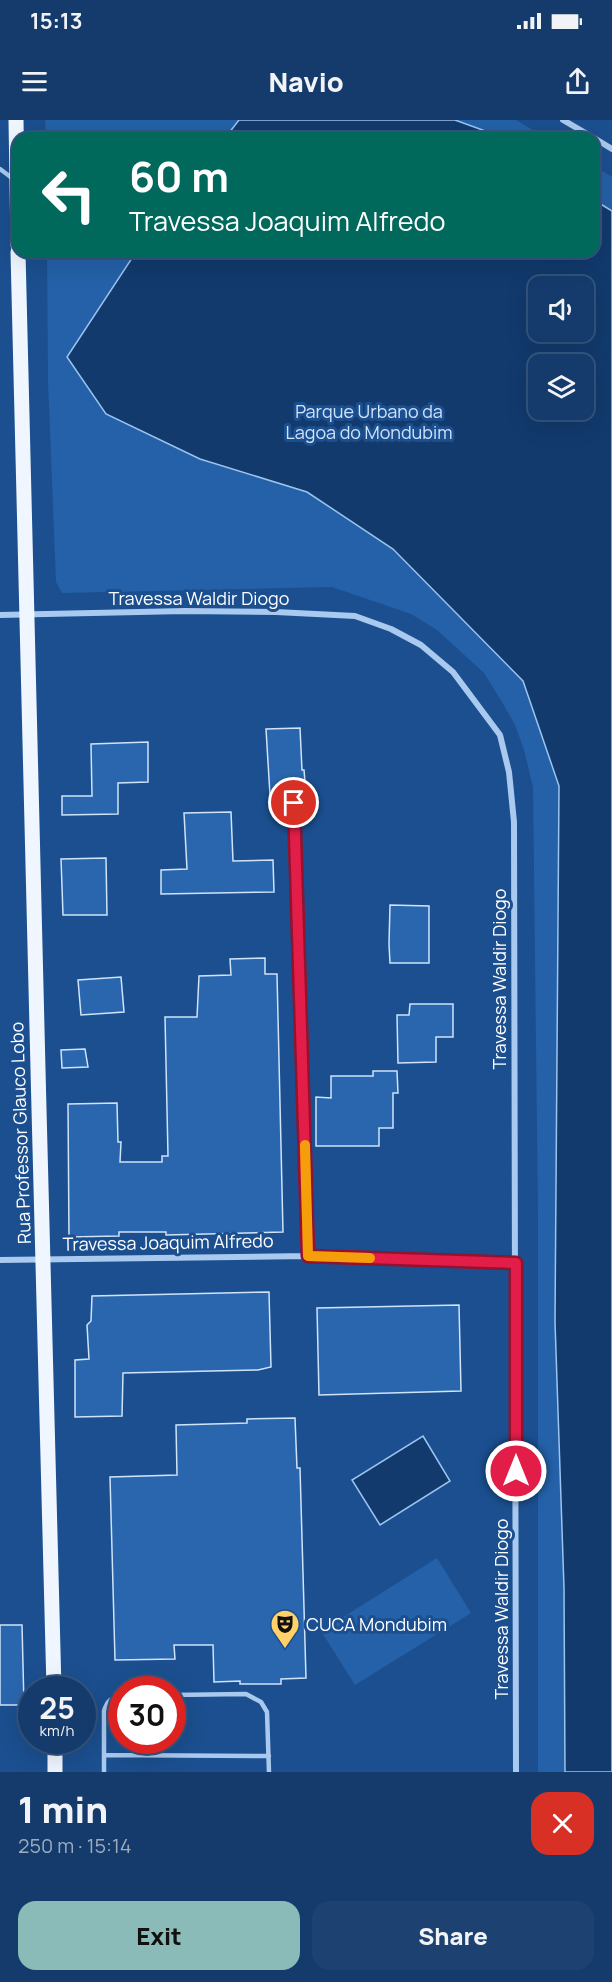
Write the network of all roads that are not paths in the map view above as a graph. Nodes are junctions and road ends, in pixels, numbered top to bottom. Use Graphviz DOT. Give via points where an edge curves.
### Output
graph roads {
  1 [pos="563,120"];
  2 [pos="584,132"];
  3 [pos="18,258"];
  4 [pos="0,615"];
  5 [pos="26,615"];
  6 [pos="294,803"];
  7 [pos="308,1256"];
  8 [pos="44,1259"];
  9 [pos="0,1260"];
  10 [pos="516,1263"];
  11 [pos="54,1676"];
  12 [pos="186,1695"];
  13 [pos="108,1703"];
  14 [pos="55,1754"];
  15 [pos="104,1755"];
  16 [pos="268,1756"];
  17 [pos="55,1772"];
  18 [pos="104,1772"];
  19 [pos="269,1772"];
  20 [pos="516,1772"];
  1 -- 2 [label="street"];
  3 -- 5 [label="main road, Rua Professor Glauco Lobo"];
  4 -- 5 [label="street, Travessa Waldir Diogo"];
  5 -- 8 [label="main road, Rua Professor Glauco Lobo"];
  5 -- 10 [label="street, Travessa Waldir Diogo" via="185,610 355,616 422,645 453,672 477,702 500,735 509,772 513,822"];
  6 -- 7 [label="street"];
  7 -- 8 [label="street, Travessa Joaquim Alfredo"];
  7 -- 10 [label="street, Travessa Joaquim Alfredo"];
  8 -- 9 [label="street, Travessa Joaquim Alfredo"];
  8 -- 11 [label="main road, Rua Professor Glauco Lobo"];
  10 -- 20 [label="street, Travessa Waldir Diogo"];
  12 -- 16 [label="lane" via="246,1694 261,1702 267,1712"];
  13 -- 15 [label="lane" via="104,1711"];
  14 -- 17 [label="main road"];
  15 -- 16 [label="lane"];
  15 -- 18 [label="lane"];
  16 -- 19 [label="lane"];
}
